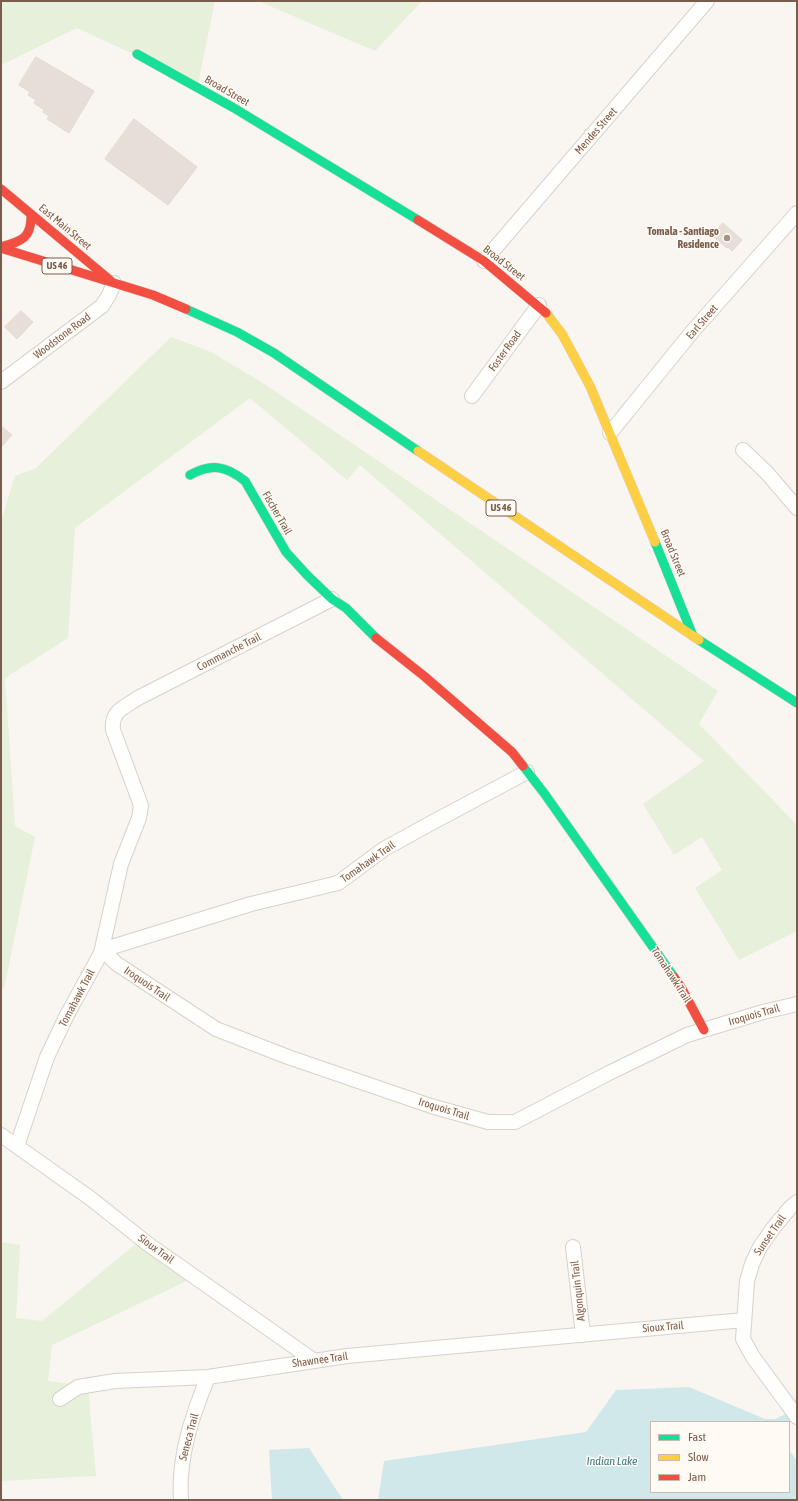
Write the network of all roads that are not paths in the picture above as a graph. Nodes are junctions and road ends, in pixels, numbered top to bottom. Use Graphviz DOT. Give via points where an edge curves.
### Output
graph roads {
  1 [pos="707,1"];
  2 [pos="137,54"];
  3 [pos="1,189"];
  4 [pos="797,213"];
  5 [pos="31,214"];
  6 [pos="1,248"];
  7 [pos="484,261"];
  8 [pos="114,283"];
  9 [pos="538,306"];
  10 [pos="1,382"];
  11 [pos="472,396"];
  12 [pos="610,433"];
  13 [pos="744,450"];
  14 [pos="190,475"];
  15 [pos="797,508"];
  16 [pos="332,599"];
  17 [pos="694,636"];
  18 [pos="795,698"];
  19 [pos="527,772"];
  20 [pos="102,950"];
  21 [pos="797,1004"];
  22 [pos="704,1030"];
  23 [pos="1,1135"];
  24 [pos="17,1146"];
  25 [pos="797,1202"];
  26 [pos="573,1247"];
  27 [pos="744,1320"];
  28 [pos="583,1335"];
  29 [pos="313,1360"];
  30 [pos="208,1377"];
  31 [pos="60,1399"];
  32 [pos="797,1417"];
  33 [pos="181,1500"];
  1 -- 7 [label="street, Mendes Street"];
  2 -- 7 [label="street, Broad Street" via="234,108"];
  3 -- 5 [label="street, East Main Street"];
  4 -- 12 [label="street, Earl Street" via="692,332"];
  5 -- 6 [label="street" via="33,225 28,234 22,240"];
  5 -- 8 [label="street, East Main Street"];
  6 -- 8 [label="street, US 46"];
  7 -- 9 [label="street, Broad Street"];
  8 -- 10 [label="street, Woodstone Road" via="102,306"];
  8 -- 17 [label="street, US 46" via="185,308 237,332 274,353"];
  9 -- 11 [label="street, Foster Road"];
  9 -- 12 [label="street, Broad Street" via="562,334 590,386"];
  12 -- 17 [label="street, Broad Street"];
  13 -- 15 [label="street"];
  14 -- 16 [label="street, Fischer Trail" via="211,467 224,468 245,481 286,552"];
  16 -- 19 [label="street" via="346,608 373,635 512,752"];
  16 -- 20 [label="street, Commanche Trail" via="138,698 116,713 113,718 113,730 139,800 140,812 121,864"];
  17 -- 18 [label="street, US 46"];
  19 -- 20 [label="street, Tomahawk Trail" via="384,849 338,883 250,904"];
  19 -- 22 [label="street, Tomahawk Trail" via="682,989"];
  20 -- 22 [label="street, Iroquois Trail" via="117,964 216,1029 288,1057 431,1106 488,1122 515,1122 687,1035"];
  20 -- 24 [label="street, Tomahawk Trail" via="66,1015 47,1057"];
  21 -- 22 [label="street, Iroquois Trail"];
  23 -- 24 [label="street, Sioux Trail"];
  24 -- 29 [label="street, Sioux Trail" via="90,1198 148,1244"];
  25 -- 27 [label="street, Sunset Trail" via="774,1227 752,1264 747,1282"];
  26 -- 28 [label="street, Algonquin Trail"];
  27 -- 28 [label="street, Sioux Trail"];
  27 -- 32 [label="street, Sunset Trail" via="743,1339 753,1357"];
  28 -- 29 [label="street, Shawnee Trail"];
  29 -- 30 [label="street, Shawnee Trail"];
  30 -- 31 [label="street, Shawnee Trail" via="115,1381 78,1387"];
  30 -- 33 [label="street, Seneca Trail" via="186,1442 181,1466"];
}
